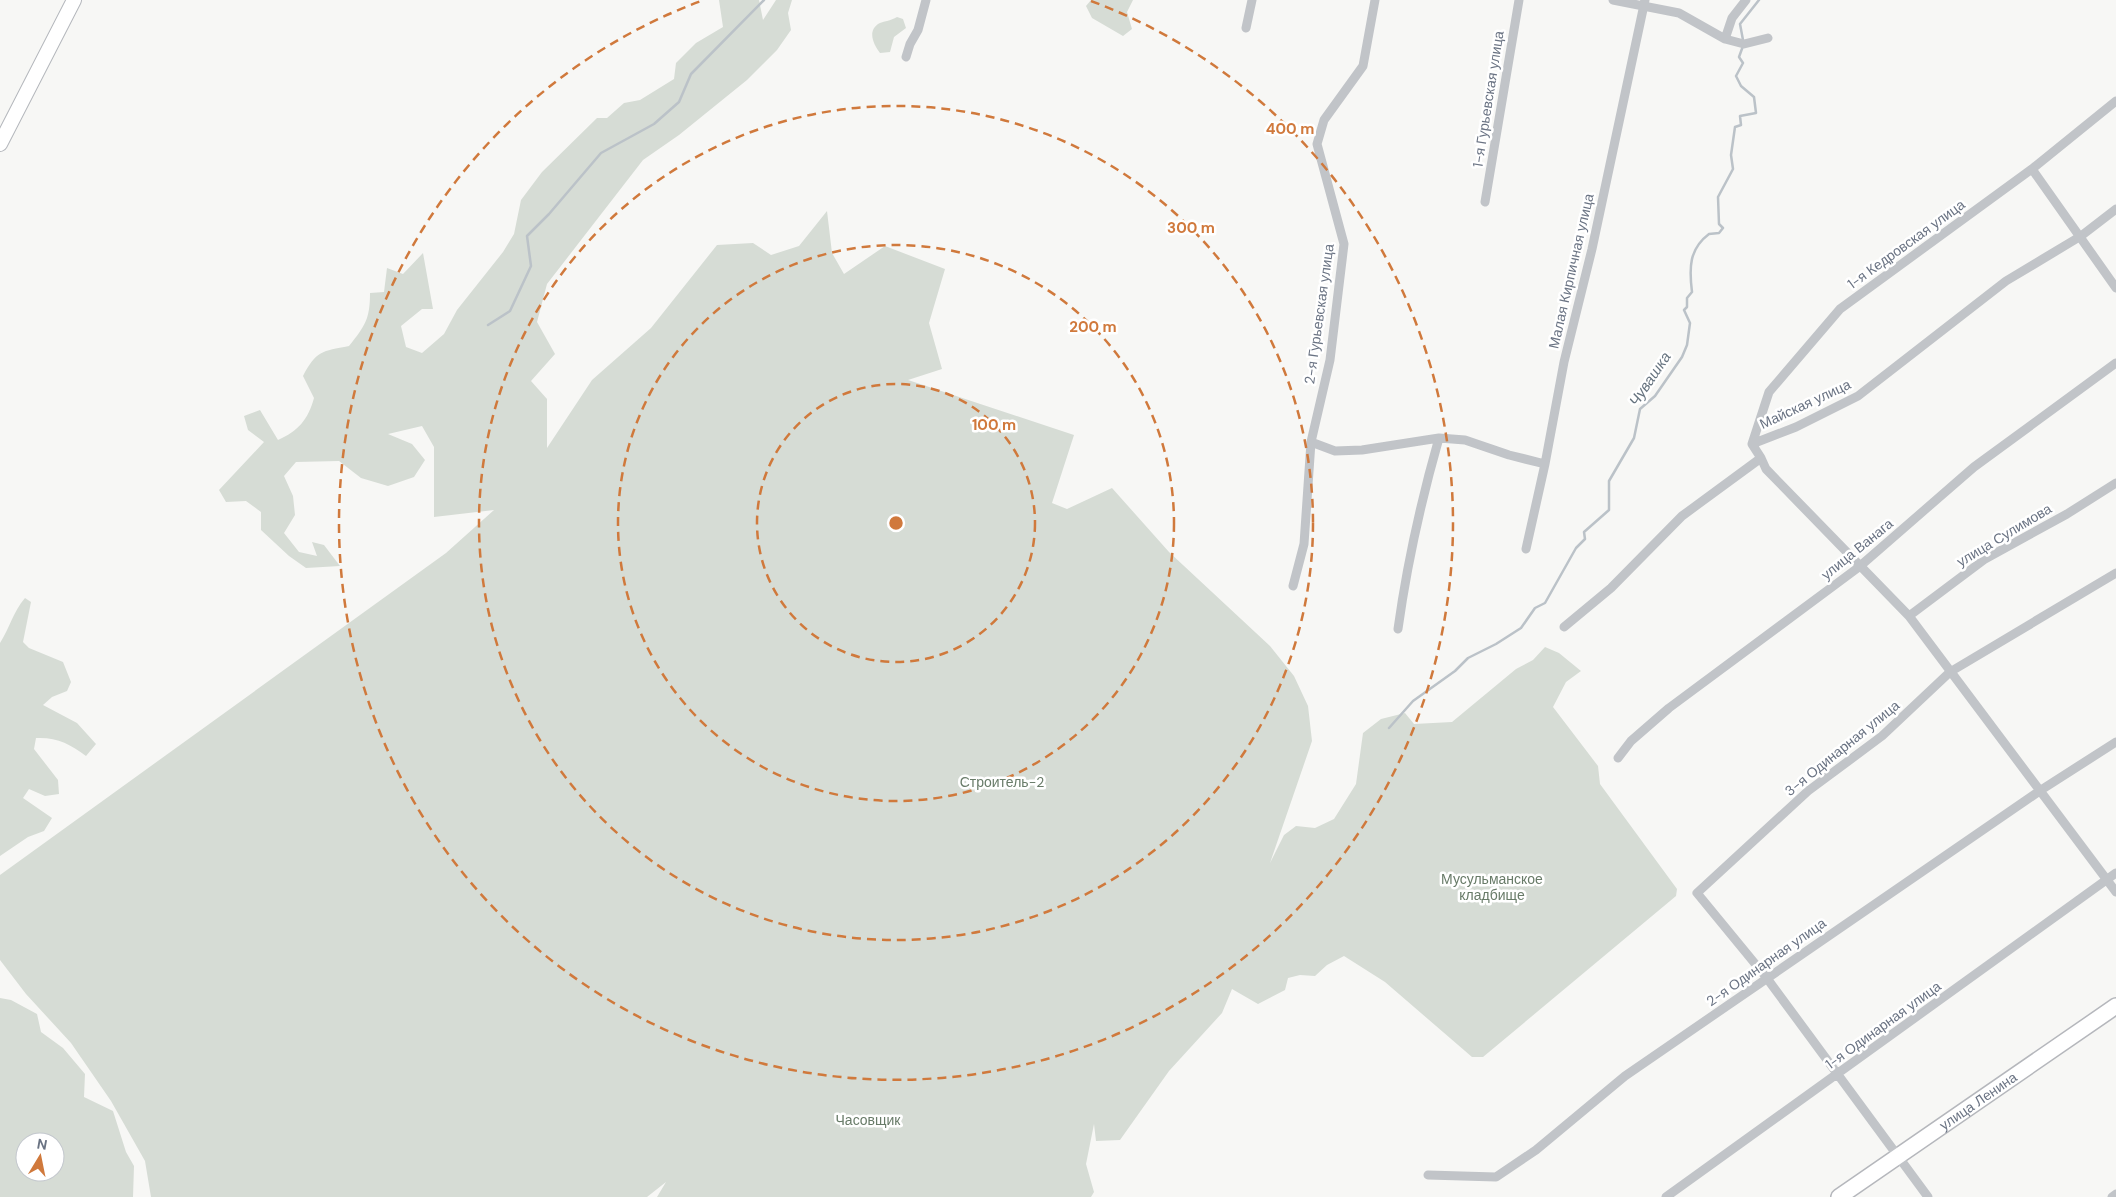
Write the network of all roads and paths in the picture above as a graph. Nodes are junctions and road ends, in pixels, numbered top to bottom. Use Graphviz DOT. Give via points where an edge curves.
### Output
graph roads {
  1 [pos="74,0"];
  2 [pos="926,0"];
  3 [pos="1252,0"];
  4 [pos="1375,0"];
  5 [pos="1519,0"];
  6 [pos="1613,0"];
  7 [pos="1746,0"];
  8 [pos="1644,2"];
  9 [pos="1246,28"];
  10 [pos="1768,38"];
  11 [pos="1725,39"];
  12 [pos="906,57"];
  13 [pos="2116,101"];
  14 [pos="0,144"];
  15 [pos="2032,169"];
  16 [pos="1485,202"];
  17 [pos="2116,208"];
  18 [pos="2081,236"];
  19 [pos="2116,288"];
  20 [pos="2116,363"];
  21 [pos="1439,438"];
  22 [pos="1311,442"];
  23 [pos="1752,444"];
  24 [pos="1761,458"];
  25 [pos="1545,464"];
  26 [pos="2116,483"];
  27 [pos="1526,549"];
  28 [pos="1859,567"];
  29 [pos="2116,573"];
  30 [pos="1294,586"];
  31 [pos="1909,616"];
  32 [pos="1564,627"];
  33 [pos="1398,629"];
  34 [pos="1950,672"];
  35 [pos="2116,742"];
  36 [pos="1618,758"];
  37 [pos="2041,790"];
  38 [pos="2116,873"];
  39 [pos="2107,880"];
  40 [pos="2116,892"];
  41 [pos="1766,977"];
  42 [pos="2116,1006"];
  43 [pos="1837,1076"];
  44 [pos="1898,1155"];
  45 [pos="1428,1175"];
  46 [pos="2116,1194"];
  47 [pos="1666,1197"];
  48 [pos="1839,1197"];
  49 [pos="1928,1197"];
  50 [pos="2112,1197"];
  1 -- 14 [label="main road"];
  2 -- 12 [label="street"];
  3 -- 9 [label="street"];
  4 -- 22 [label="street, 2-я Гурьевская улица" via="1363,66 1324,120 1317,144 1344,244 1330,360"];
  5 -- 16 [label="street, 1-я Гурьевская улица"];
  6 -- 8 [label="street"];
  7 -- 11 [label="street" via="1732,18"];
  8 -- 11 [label="street" via="1679,13"];
  8 -- 25 [label="street, Малая Кирпичная улица" via="1592,249 1564,362"];
  10 -- 11 [label="street" via="1744,44"];
  13 -- 15 [label="street, 1-я Кедровская улица"];
  15 -- 18 [label="street"];
  15 -- 23 [label="street, 1-я Кедровская улица" via="1840,309 1769,392"];
  17 -- 18 [label="street, Майская улица"];
  18 -- 19 [label="street"];
  18 -- 23 [label="street, Майская улица" via="2006,281 1858,396 1796,427"];
  20 -- 28 [label="street, улица Ванага" via="1974,467"];
  21 -- 22 [label="street" via="1335,451"];
  21 -- 25 [label="street" via="1465,440"];
  21 -- 33 [label="street" via="1417,518"];
  22 -- 30 [label="street, 2-я Гурьевская улица" via="1304,544"];
  23 -- 24 [label="street, Майская улица"];
  24 -- 28 [label="street, Майская улица" via="1766,469"];
  24 -- 32 [label="street" via="1682,516 1610,588"];
  25 -- 27 [label="street, Малая Кирпичная улица"];
  26 -- 31 [label="street, улица Сулимова" via="1985,560"];
  28 -- 31 [label="street, Майская улица"];
  28 -- 36 [label="street, улица Ванага" via="1669,708 1631,741"];
  29 -- 34 [label="street, 3-я Одинарная улица"];
  31 -- 34 [label="street, Майская улица"];
  34 -- 37 [label="street, Майская улица"];
  34 -- 41 [label="street, 3-я Одинарная улица" via="1882,736 1808,791 1696,893"];
  35 -- 37 [label="street, 2-я Одинарная улица"];
  37 -- 39 [label="street, Майская улица"];
  37 -- 41 [label="street, 2-я Одинарная улица"];
  38 -- 39 [label="street, 1-я Одинарная улица"];
  39 -- 40 [label="street, Майская улица"];
  39 -- 43 [label="street, 1-я Одинарная улица"];
  41 -- 43 [label="street"];
  41 -- 45 [label="street, 2-я Одинарная улица" via="1625,1076 1536,1150 1496,1177"];
  42 -- 44 [label="main road, улица Ленина"];
  43 -- 44 [label="street"];
  43 -- 47 [label="street, 1-я Одинарная улица"];
  44 -- 48 [label="main road, улица Ленина"];
  44 -- 49 [label="street"];
  46 -- 50 [label="street"];
}
